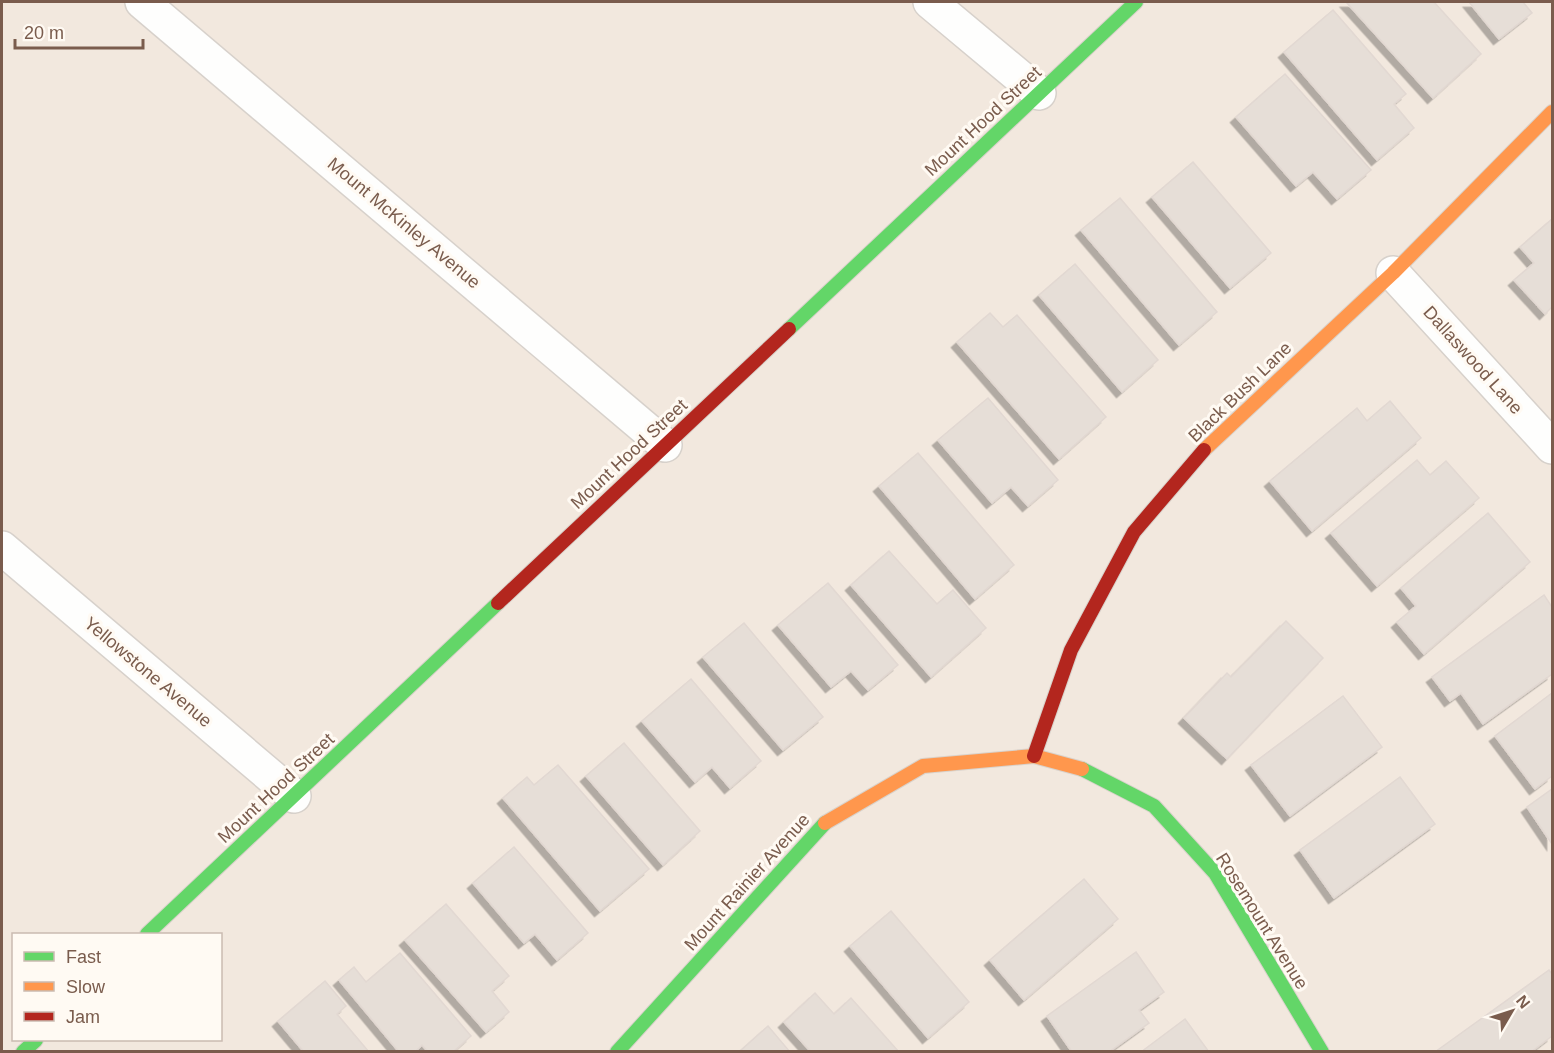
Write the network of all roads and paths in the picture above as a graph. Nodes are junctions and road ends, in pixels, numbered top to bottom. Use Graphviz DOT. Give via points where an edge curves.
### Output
graph roads {
  1 [pos="142,2"];
  2 [pos="930,2"];
  3 [pos="1137,2"];
  4 [pos="1039,93"];
  5 [pos="1552,112"];
  6 [pos="1394,273"];
  7 [pos="665,445"];
  8 [pos="1552,447"];
  9 [pos="2,548"];
  10 [pos="1034,756"];
  11 [pos="294,796"];
  12 [pos="148,933"];
  13 [pos="35,1041"];
  14 [pos="23,1052"];
  15 [pos="617,1052"];
  16 [pos="1322,1052"];
  1 -- 7 [label="street, Mount McKinley Avenue"];
  2 -- 4 [label="street"];
  3 -- 4 [label="street, Mount Hood Street"];
  4 -- 7 [label="street, Mount Hood Street"];
  5 -- 6 [label="street, Black Bush Lane"];
  6 -- 8 [label="street, Dallaswood Lane"];
  6 -- 10 [label="street, Black Bush Lane" via="1202,452 1134,532 1071,650"];
  7 -- 11 [label="street, Mount Hood Street"];
  9 -- 11 [label="street, Yellowstone Avenue"];
  10 -- 15 [label="street, Mount Rainier Avenue" via="923,765 827,821"];
  10 -- 16 [label="street, Rosemount Avenue" via="1077,766 1154,806 1215,873"];
  11 -- 12 [label="street, Mount Hood Street"];
  13 -- 14 [label="street"];
}
